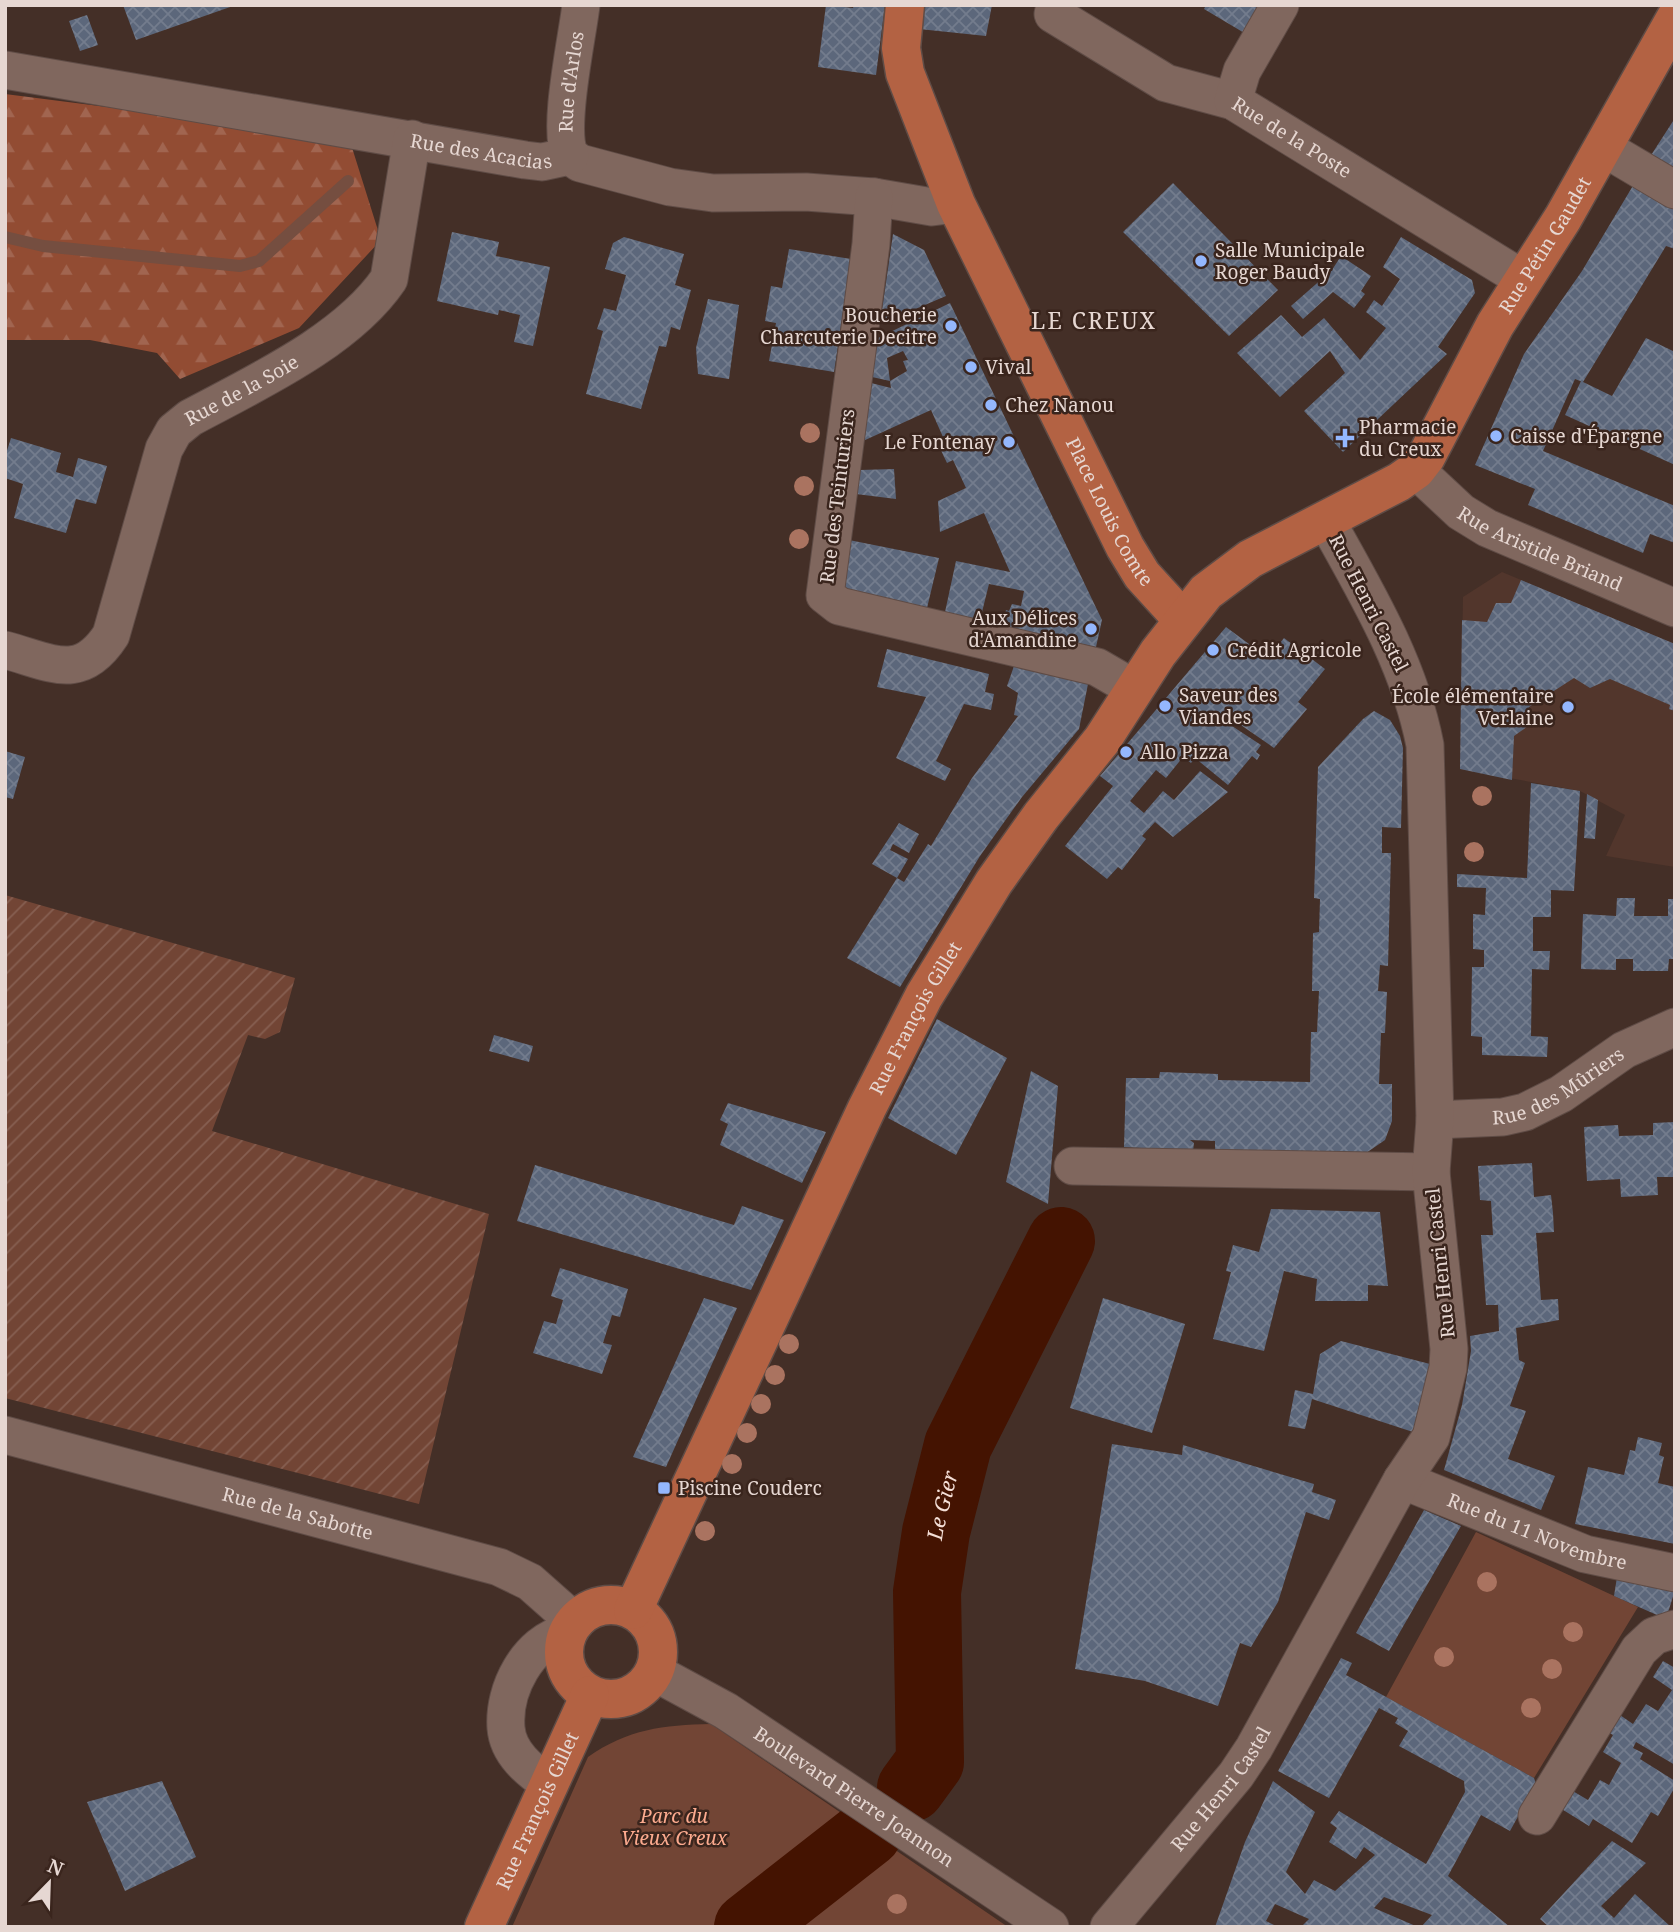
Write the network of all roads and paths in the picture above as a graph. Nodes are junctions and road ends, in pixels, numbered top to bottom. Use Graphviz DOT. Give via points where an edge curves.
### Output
graph roads {
  1 [pos="581,5"];
  2 [pos="905,5"];
  3 [pos="1280,5"];
  4 [pos="1053,14"];
  5 [pos="1675,19"];
  6 [pos="5,70"];
  7 [pos="1233,101"];
  8 [pos="412,139"];
  9 [pos="1604,148"];
  10 [pos="570,156"];
  11 [pos="1675,190"];
  12 [pos="874,197"];
  13 [pos="956,204"];
  14 [pos="1523,279"];
  15 [pos="1416,470"];
  16 [pos="1326,520"];
  17 [pos="1675,608"];
  18 [pos="1184,620"];
  19 [pos="5,650"];
  20 [pos="1135,689"];
  21 [pos="1675,1027"];
  22 [pos="1435,1120"];
  23 [pos="1073,1166"];
  24 [pos="1431,1172"];
  25 [pos="5,1435"];
  26 [pos="1402,1480"];
  27 [pos="1675,1573"];
  28 [pos="633,1610"];
  29 [pos="570,1627"];
  30 [pos="1675,1629"];
  31 [pos="654,1672"];
  32 [pos="590,1695"];
  33 [pos="548,1783"];
  34 [pos="1537,1816"];
  35 [pos="484,1927"];
  36 [pos="1050,1927"];
  37 [pos="1109,1927"];
  1 -- 10 [label="street, Rue d'Arlos" via="566,123"];
  2 -- 13 [label="main road, Place Louis Comte" via="901,48 905,73"];
  3 -- 7 [label="street" via="1245,65"];
  4 -- 7 [label="street, Rue de la Poste" via="1166,83"];
  5 -- 9 [label="main road, Rue Pétin Gaudet"];
  6 -- 8 [label="street, Rue des Acacias"];
  7 -- 14 [label="street, Rue de la Poste"];
  8 -- 10 [label="street, Rue des Acacias" via="542,162"];
  8 -- 19 [label="street, Rue de la Soie" via="389,279 316,348 174,431 164,449 111,635 89,662 72,666"];
  9 -- 11 [label="street"];
  9 -- 14 [label="main road, Rue Pétin Gaudet"];
  10 -- 12 [label="street, Rue des Acacias" via="580,163 670,187 713,193"];
  12 -- 13 [label="street, Rue des Acacias" via="932,207"];
  12 -- 20 [label="street, Rue des Teinturiers" via="825,596 839,606 1097,667"];
  13 -- 18 [label="main road, Place Louis Comte" via="1125,547 1148,583"];
  14 -- 15 [label="main road, Rue Pétin Gaudet"];
  15 -- 16 [label="main road, Rue François Gillet"];
  15 -- 17 [label="street, Rue Aristide Briand" via="1461,512 1487,528"];
  16 -- 18 [label="main road, Rue François Gillet" via="1226,574"];
  16 -- 22 [label="street, Rue Henri Castel" via="1401,662 1422,733"];
  18 -- 20 [label="main road, Rue François Gillet"];
  20 -- 28 [label="main road, Rue François Gillet" via="994,882 924,996 855,1132"];
  21 -- 22 [label="street, Rue des Mûriers" via="1625,1050 1561,1094 1525,1112"];
  22 -- 24 [label="street, Rue Henri Castel"];
  23 -- 24 [label="street"];
  24 -- 26 [label="street, Rue Henri Castel" via="1448,1368 1431,1437"];
  25 -- 29 [label="street, Rue de la Sabotte" via="499,1567 530,1582"];
  26 -- 27 [label="street, Rue du 11 Novembre" via="1585,1554"];
  26 -- 37 [label="street, Rue Henri Castel" via="1254,1748"];
  28 -- 29 [label="main road" via="602,1605"];
  28 -- 31 [label="main road" via="653,1630 658,1644"];
  29 -- 32 [label="main road" via="563,1648 569,1676"];
  29 -- 33 [label="street" via="548,1637 535,1650 518,1674 509,1699 506,1729 513,1748 524,1766"];
  30 -- 34 [label="street" via="1654,1636 1639,1650"];
  31 -- 32 [label="main road" via="646,1684 627,1696 605,1699"];
  31 -- 36 [label="street, Boulevard Pierre Joannon" via="726,1711"];
  32 -- 33 [label="main road, Rue François Gillet"];
  33 -- 35 [label="main road, Rue François Gillet"];
}
